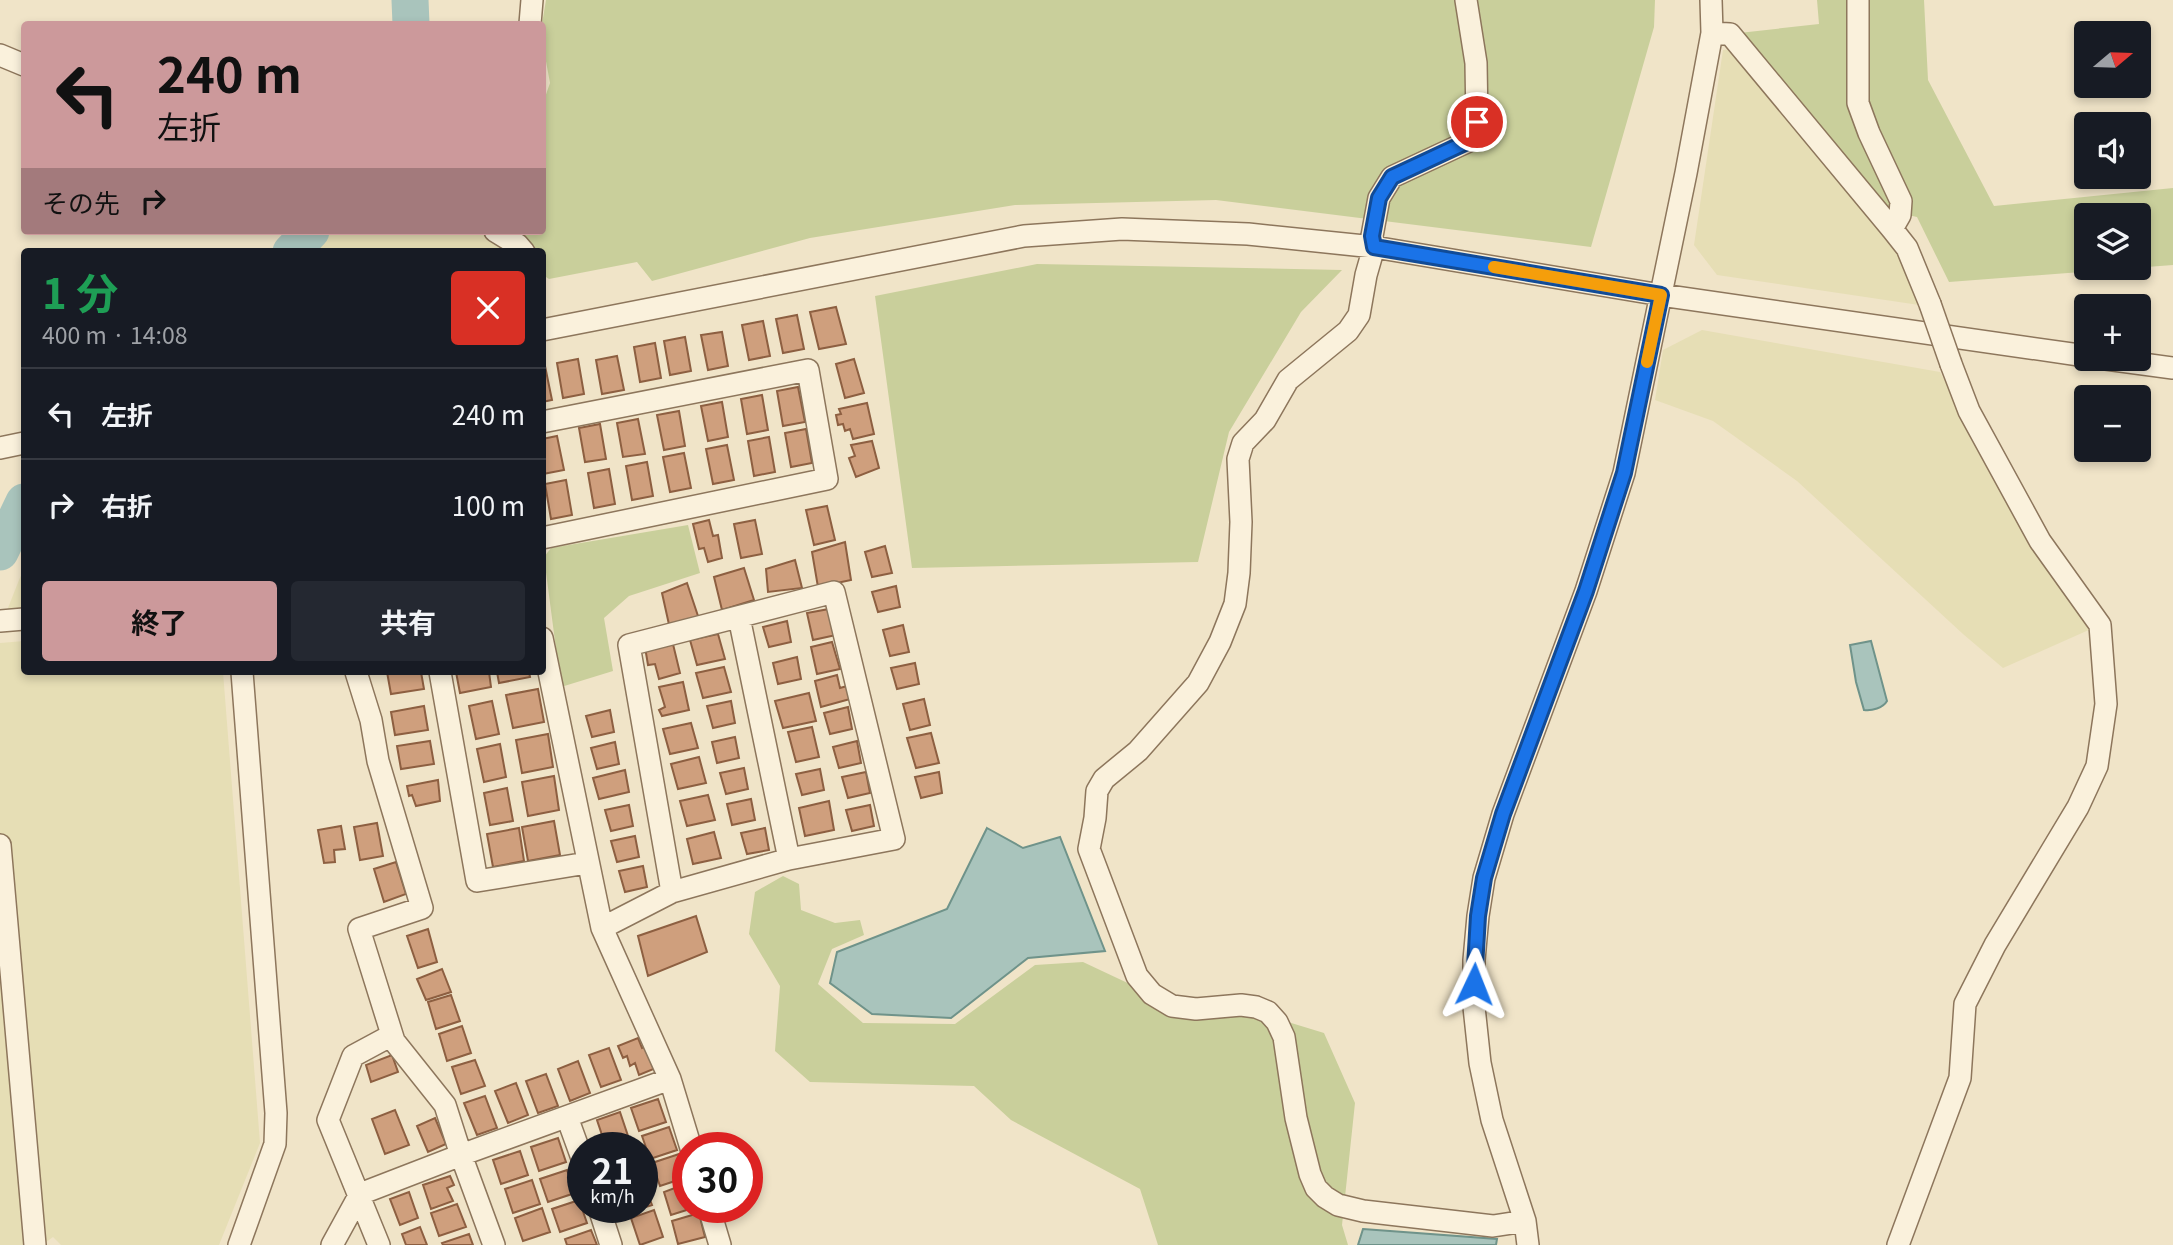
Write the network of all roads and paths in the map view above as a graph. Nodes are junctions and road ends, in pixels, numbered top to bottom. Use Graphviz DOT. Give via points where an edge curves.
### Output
graph roads {
  1 [pos="532,0"];
  2 [pos="1466,0"];
  3 [pos="1711,0"];
  4 [pos="1858,0"];
  5 [pos="530,21"];
  6 [pos="1712,33"];
  7 [pos="0,55"];
  8 [pos="21,64"];
  9 [pos="1892,229"];
  10 [pos="502,235"];
  11 [pos="1374,247"];
  12 [pos="521,248"];
  13 [pos="1661,295"];
  14 [pos="546,329"];
  15 [pos="2074,354"];
  16 [pos="2151,365"];
  17 [pos="2173,368"];
  18 [pos="546,421"];
  19 [pos="21,444"];
  20 [pos="0,448"];
  21 [pos="546,537"];
  22 [pos="739,617"];
  23 [pos="21,619"];
  24 [pos="0,621"];
  25 [pos="546,658"];
  26 [pos="242,675"];
  27 [pos="357,675"];
  28 [pos="441,675"];
  29 [pos="0,845"];
  30 [pos="789,859"];
  31 [pos="587,863"];
  32 [pos="672,892"];
  33 [pos="602,928"];
  34 [pos="7,997"];
  35 [pos="392,1035"];
  36 [pos="670,1079"];
  37 [pos="567,1117"];
  38 [pos="572,1132"];
  39 [pos="686,1132"];
  40 [pos="461,1155"];
  41 [pos="359,1194"];
  42 [pos="1525,1222"];
  43 [pos="604,1223"];
  44 [pos="713,1223"];
  45 [pos="35,1245"];
  46 [pos="239,1245"];
  47 [pos="332,1245"];
  48 [pos="379,1245"];
  49 [pos="494,1245"];
  50 [pos="611,1245"];
  51 [pos="720,1245"];
  52 [pos="1528,1245"];
  53 [pos="1898,1245"];
  1 -- 5 [label="street"];
  2 -- 11 [label="street" via="1476,63 1477,122 1469,141 1392,177 1379,198"];
  3 -- 6 [label="street"];
  4 -- 9 [label="street" via="1858,103 1901,201"];
  6 -- 9 [label="street" via="1730,34"];
  6 -- 13 [label="street"];
  7 -- 8 [label="street"];
  9 -- 53 [label="street, bridge" via="1907,248 1969,411 2040,541 2100,625 2106,704 2097,766 2078,807 1965,1004 1960,1078"];
  10 -- 12 [label="street"];
  11 -- 13 [label="street"];
  11 -- 14 [label="street" via="1248,234 1122,229 1024,236"];
  11 -- 42 [label="street" via="1359,315 1348,331 1288,380 1265,420 1243,443 1238,458 1241,522 1235,604 1198,683 1138,751 1104,779 1097,791 1089,849 1137,976 1152,995 1172,1006 1196,1009 1256,1007 1277,1022 1284,1037 1310,1174 1325,1197 1363,1211 1493,1227"];
  13 -- 15 [label="street"];
  13 -- 42 [label="street" via="1624,473 1586,591 1503,814 1478,916 1474,1007 1480,1063 1492,1120"];
  16 -- 17 [label="street"];
  18 -- 21 [label="street" via="808,370 827,480"];
  19 -- 20 [label="street"];
  22 -- 30 [label="street"];
  22 -- 30 [label="street" via="834,592 894,839"];
  22 -- 32 [label="street" via="629,645"];
  23 -- 24 [label="street"];
  25 -- 31 [label="street"];
  26 -- 46 [label="street" via="276,1113 275,1144"];
  27 -- 35 [label="street" via="422,908 359,929"];
  28 -- 31 [label="street" via="477,881"];
  29 -- 34 [label="street"];
  30 -- 32 [label="street"];
  31 -- 33 [label="street"];
  32 -- 33 [label="street"];
  33 -- 36 [label="street"];
  34 -- 45 [label="street"];
  35 -- 40 [label="street" via="445,1105"];
  35 -- 41 [label="street" via="354,1056 328,1120"];
  36 -- 37 [label="street"];
  36 -- 39 [label="street"];
  37 -- 38 [label="street"];
  37 -- 40 [label="street"];
  40 -- 41 [label="street"];
  40 -- 49 [label="street"];
  41 -- 47 [label="street"];
  41 -- 48 [label="street"];
  42 -- 52 [label="street"];
  43 -- 50 [label="street"];
  44 -- 51 [label="street"];
}
